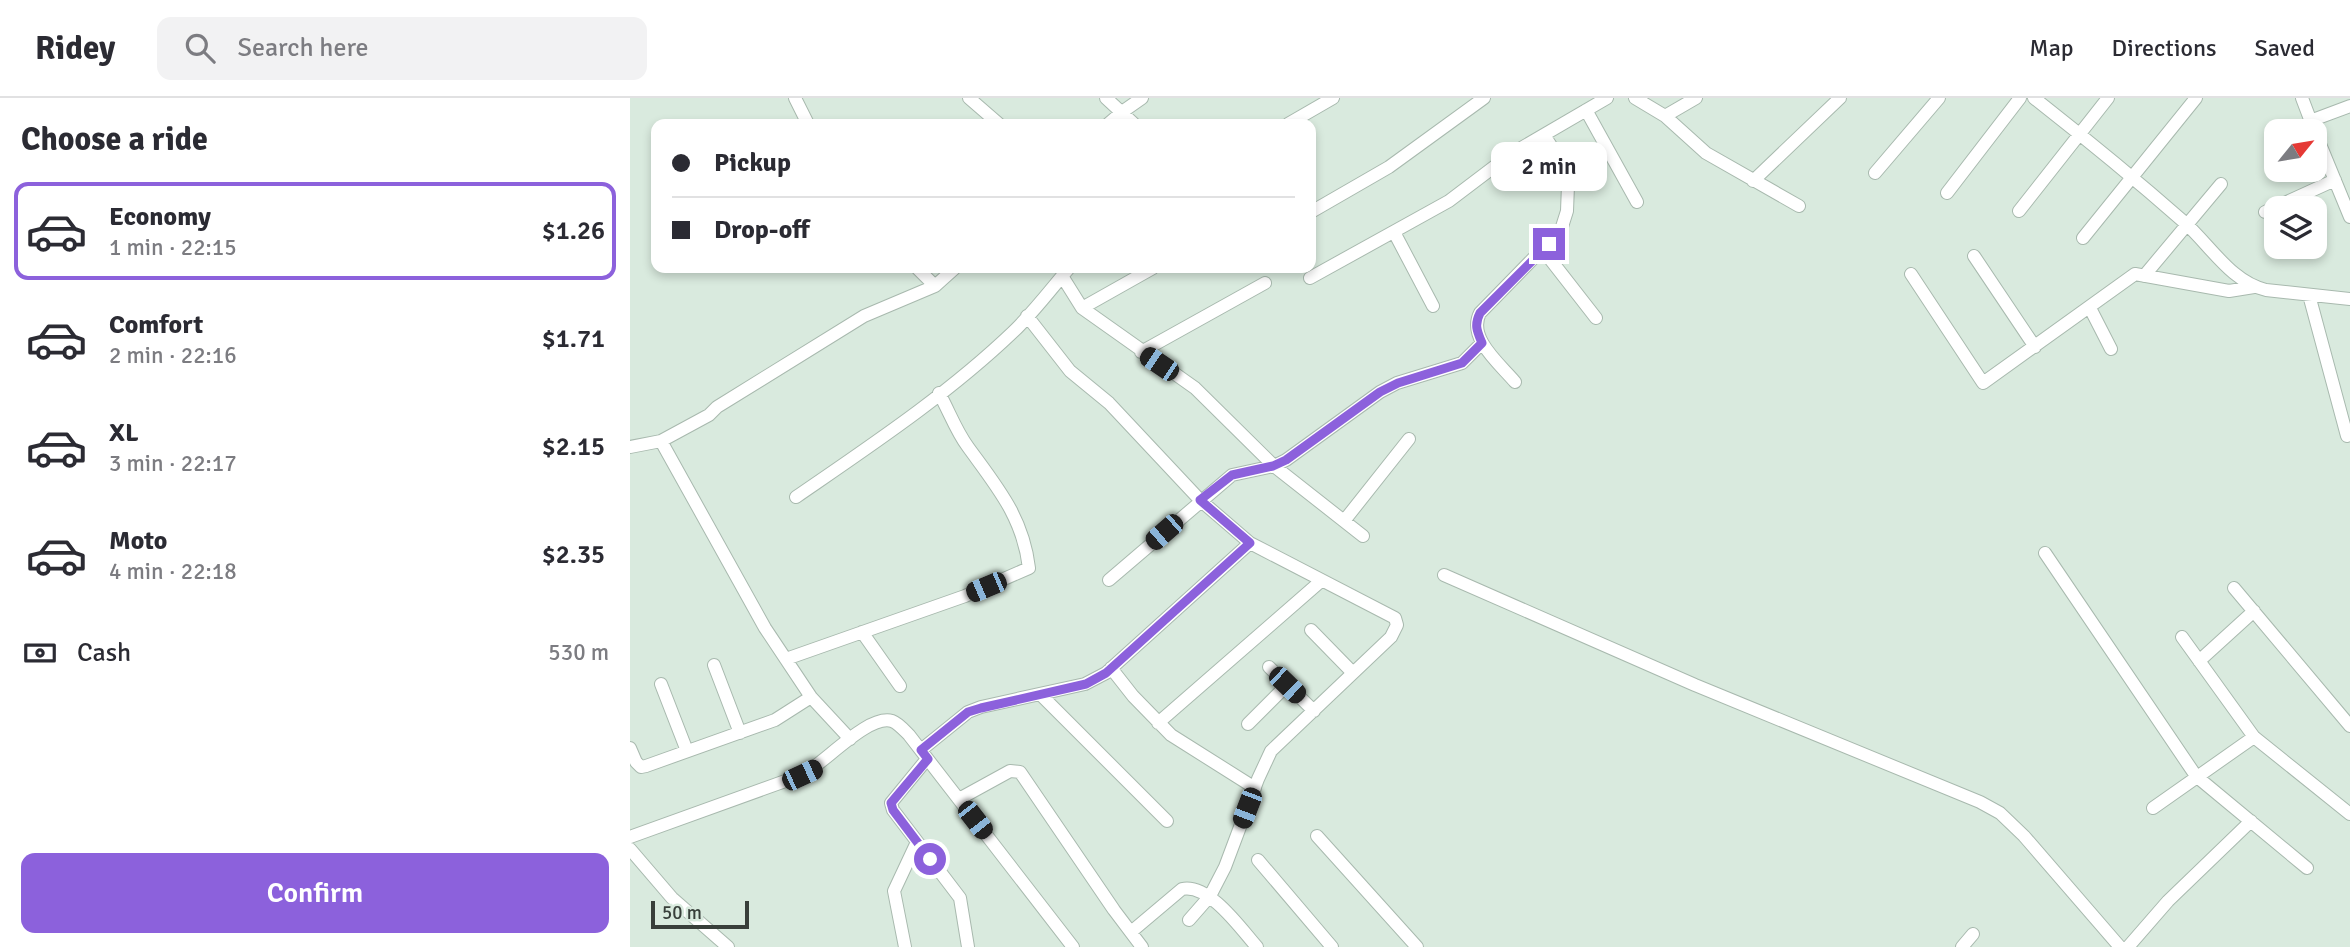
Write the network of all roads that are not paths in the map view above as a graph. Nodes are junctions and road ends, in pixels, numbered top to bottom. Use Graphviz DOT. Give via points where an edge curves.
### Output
graph roads {
  1 [pos="795,98"];
  2 [pos="969,98"];
  3 [pos="1106,98"];
  4 [pos="1142,98"];
  5 [pos="1334,98"];
  6 [pos="1484,98"];
  7 [pos="1607,98"];
  8 [pos="1635,98"];
  9 [pos="1696,98"];
  10 [pos="1840,98"];
  11 [pos="1939,98"];
  12 [pos="2020,98"];
  13 [pos="2034,98"];
  14 [pos="2108,98"];
  15 [pos="2196,98"];
  16 [pos="2302,98"];
  17 [pos="2350,106"];
  18 [pos="1586,110"];
  19 [pos="1122,111"];
  20 [pos="1665,116"];
  21 [pos="806,119"];
  22 [pos="993,119"];
  23 [pos="1113,119"];
  24 [pos="1129,119"];
  25 [pos="1297,119"];
  26 [pos="2310,119"];
  27 [pos="2328,119"];
  28 [pos="2080,133"];
  29 [pos="1544,135"];
  30 [pos="2328,163"];
  31 [pos="1875,173"];
  32 [pos="2132,178"];
  33 [pos="2335,180"];
  34 [pos="1753,181"];
  35 [pos="2221,184"];
  36 [pos="1947,193"];
  37 [pos="2300,196"];
  38 [pos="1637,202"];
  39 [pos="1799,206"];
  40 [pos="1316,209"];
  41 [pos="2019,211"];
  42 [pos="2350,217"];
  43 [pos="2186,224"];
  44 [pos="1394,232"];
  45 [pos="2083,238"];
  46 [pos="1543,250"];
  47 [pos="1974,256"];
  48 [pos="922,273"];
  49 [pos="949,273"];
  50 [pos="1064,273"];
  51 [pos="1065,273"];
  52 [pos="1144,273"];
  53 [pos="1911,274"];
  54 [pos="2144,276"];
  55 [pos="1310,278"];
  56 [pos="1265,283"];
  57 [pos="935,286"];
  58 [pos="2254,287"];
  59 [pos="2309,295"];
  60 [pos="2350,299"];
  61 [pos="1433,306"];
  62 [pos="2090,307"];
  63 [pos="1082,308"];
  64 [pos="1027,316"];
  65 [pos="1596,318"];
  66 [pos="1482,343"];
  67 [pos="2035,348"];
  68 [pos="2111,349"];
  69 [pos="1141,352"];
  70 [pos="1514,382"];
  71 [pos="939,393"];
  72 [pos="2347,436"];
  73 [pos="1409,439"];
  74 [pos="661,441"];
  75 [pos="630,447"];
  76 [pos="1273,466"];
  77 [pos="796,498"];
  78 [pos="1200,500"];
  79 [pos="1344,521"];
  80 [pos="1363,536"];
  81 [pos="1250,543"];
  82 [pos="2045,553"];
  83 [pos="1444,575"];
  84 [pos="1109,580"];
  85 [pos="1321,581"];
  86 [pos="2234,588"];
  87 [pos="2254,611"];
  88 [pos="1311,630"];
  89 [pos="863,632"];
  90 [pos="2182,637"];
  91 [pos="786,659"];
  92 [pos="2199,661"];
  93 [pos="714,665"];
  94 [pos="1269,667"];
  95 [pos="1111,668"];
  96 [pos="1353,673"];
  97 [pos="661,684"];
  98 [pos="1287,685"];
  99 [pos="900,686"];
  100 [pos="1040,694"];
  101 [pos="811,697"];
  102 [pos="1314,711"];
  103 [pos="1158,723"];
  104 [pos="1248,724"];
  105 [pos="2350,726"];
  106 [pos="740,733"];
  107 [pos="2254,737"];
  108 [pos="850,739"];
  109 [pos="630,748"];
  110 [pos="687,751"];
  111 [pos="924,755"];
  112 [pos="2196,776"];
  113 [pos="1255,788"];
  114 [pos="959,799"];
  115 [pos="2153,808"];
  116 [pos="2350,814"];
  117 [pos="1167,821"];
  118 [pos="2250,821"];
  119 [pos="1317,836"];
  120 [pos="630,837"];
  121 [pos="918,842"];
  122 [pos="632,857"];
  123 [pos="1258,860"];
  124 [pos="2307,868"];
  125 [pos="1210,896"];
  126 [pos="1189,920"];
  127 [pos="1131,932"];
  128 [pos="1973,934"];
  129 [pos="728,947"];
  130 [pos="905,947"];
  131 [pos="968,947"];
  132 [pos="1073,947"];
  133 [pos="1142,947"];
  134 [pos="1257,947"];
  135 [pos="1332,947"];
  136 [pos="1417,947"];
  137 [pos="1962,947"];
  138 [pos="2120,947"];
  139 [pos="2128,947"];
  1 -- 21 [label="street"];
  2 -- 22 [label="street"];
  3 -- 19 [label="street"];
  4 -- 19 [label="street"];
  5 -- 25 [label="street"];
  6 -- 40 [label="street" via="1389,166"];
  7 -- 18 [label="street"];
  8 -- 20 [label="street"];
  9 -- 20 [label="street"];
  10 -- 34 [label="street"];
  11 -- 31 [label="street"];
  12 -- 36 [label="street"];
  13 -- 28 [label="street"];
  14 -- 28 [label="street"];
  15 -- 32 [label="street"];
  16 -- 26 [label="street"];
  17 -- 27 [label="street"];
  18 -- 29 [label="street"];
  18 -- 38 [label="street"];
  19 -- 23 [label="street"];
  19 -- 24 [label="street"];
  20 -- 34 [label="street" via="1706,153"];
  28 -- 32 [label="street"];
  28 -- 41 [label="street"];
  29 -- 44 [label="street" via="1449,201"];
  29 -- 46 [label="street" via="1568,185 1561,230"];
  30 -- 33 [label="street"];
  32 -- 43 [label="street"];
  32 -- 45 [label="street"];
  33 -- 37 [label="street"];
  33 -- 42 [label="street"];
  34 -- 39 [label="street"];
  35 -- 43 [label="street"];
  43 -- 54 [label="street"];
  43 -- 58 [label="street"];
  44 -- 55 [label="street"];
  44 -- 61 [label="street"];
  46 -- 65 [label="street"];
  46 -- 66 [label="street" via="1480,313 1475,328"];
  47 -- 67 [label="street"];
  48 -- 57 [label="street"];
  49 -- 57 [label="street"];
  50 -- 64 [label="street"];
  51 -- 63 [label="street"];
  52 -- 63 [label="street"];
  53 -- 67 [label="street" via="1983,383"];
  54 -- 58 [label="street" via="2229,291"];
  54 -- 62 [label="street" via="2134,274"];
  56 -- 69 [label="street"];
  57 -- 74 [label="street" via="864,316"];
  58 -- 59 [label="street"];
  59 -- 60 [label="street"];
  59 -- 72 [label="street"];
  62 -- 67 [label="street"];
  62 -- 68 [label="street"];
  63 -- 69 [label="street"];
  64 -- 71 [label="street"];
  64 -- 78 [label="street" via="1070,371 1109,403"];
  66 -- 70 [label="street"];
  66 -- 76 [label="street" via="1462,363 1380,392"];
  69 -- 76 [label="street" via="1195,388"];
  71 -- 77 [label="street"];
  71 -- 89 [label="street" via="967,446 1016,518 1029,568"];
  73 -- 79 [label="street"];
  74 -- 75 [label="street"];
  74 -- 91 [label="street" via="714,541"];
  76 -- 78 [label="street" via="1232,475"];
  76 -- 79 [label="street"];
  78 -- 81 [label="street"];
  78 -- 84 [label="street"];
  79 -- 80 [label="street"];
  81 -- 85 [label="street"];
  81 -- 95 [label="street"];
  82 -- 112 [label="street"];
  83 -- 138 [label="street" via="2000,813"];
  85 -- 96 [label="street" via="1395,618 1391,637"];
  85 -- 103 [label="street"];
  86 -- 87 [label="street"];
  87 -- 92 [label="street"];
  87 -- 105 [label="street"];
  88 -- 96 [label="street"];
  89 -- 91 [label="street"];
  89 -- 99 [label="street"];
  90 -- 92 [label="street"];
  91 -- 101 [label="street"];
  92 -- 107 [label="street"];
  93 -- 106 [label="street"];
  94 -- 98 [label="street"];
  95 -- 100 [label="street" via="1086,684"];
  95 -- 103 [label="street"];
  96 -- 102 [label="street"];
  97 -- 110 [label="street"];
  98 -- 102 [label="street"];
  98 -- 104 [label="street"];
  100 -- 111 [label="street" via="968,712"];
  100 -- 117 [label="street"];
  101 -- 106 [label="street" via="775,720"];
  101 -- 108 [label="street"];
  102 -- 113 [label="street" via="1271,751"];
  103 -- 113 [label="street"];
  106 -- 110 [label="street"];
  107 -- 112 [label="street"];
  107 -- 116 [label="street"];
  108 -- 111 [label="street" via="864,727 893,721"];
  108 -- 120 [label="street" via="802,775"];
  109 -- 110 [label="street" via="641,766"];
  111 -- 114 [label="street"];
  111 -- 121 [label="street" via="891,803"];
  112 -- 115 [label="street"];
  112 -- 118 [label="street"];
  113 -- 125 [label="street"];
  114 -- 127 [label="street" via="1010,771 1020,772"];
  114 -- 132 [label="street"];
  118 -- 124 [label="street"];
  118 -- 139 [label="street"];
  119 -- 136 [label="street"];
  121 -- 130 [label="street" via="894,891"];
  121 -- 131 [label="street" via="960,898"];
  122 -- 129 [label="street"];
  123 -- 135 [label="street"];
  125 -- 126 [label="street"];
  125 -- 127 [label="street" via="1182,889"];
  125 -- 134 [label="street"];
  127 -- 133 [label="street"];
  128 -- 137 [label="street"];
}
